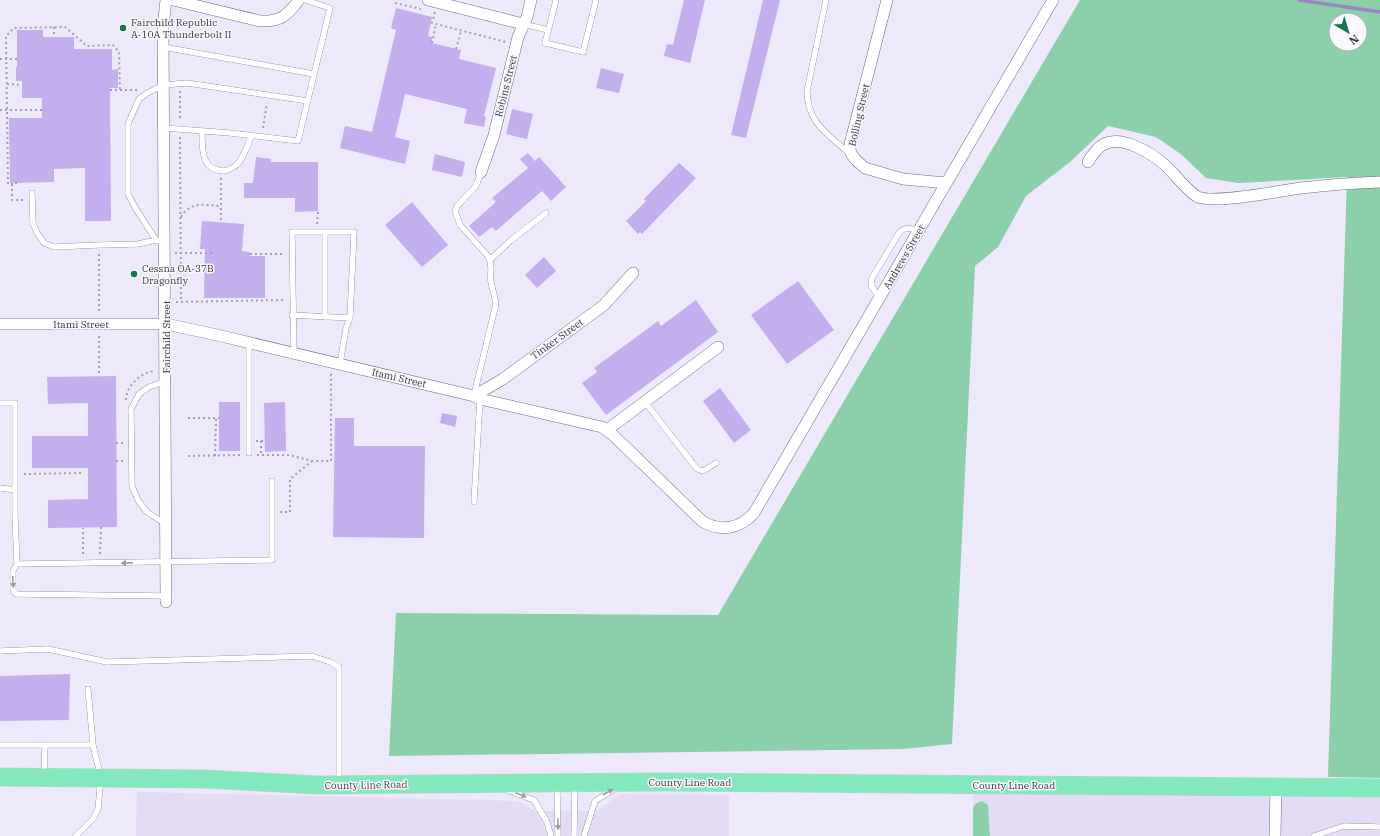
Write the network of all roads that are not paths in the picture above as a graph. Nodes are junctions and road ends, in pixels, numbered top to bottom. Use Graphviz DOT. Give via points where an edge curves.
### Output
graph roads {
  1 [pos="166,0"];
  2 [pos="173,0"];
  3 [pos="299,0"];
  4 [pos="304,0"];
  5 [pos="531,0"];
  6 [pos="556,0"];
  7 [pos="596,0"];
  8 [pos="826,0"];
  9 [pos="887,0"];
  10 [pos="1051,0"];
  11 [pos="426,7"];
  12 [pos="523,24"];
  13 [pos="548,30"];
  14 [pos="163,47"];
  15 [pos="314,74"];
  16 [pos="159,87"];
  17 [pos="308,101"];
  18 [pos="164,128"];
  19 [pos="202,131"];
  20 [pos="252,135"];
  21 [pos="852,155"];
  22 [pos="1088,162"];
  23 [pos="481,172"];
  24 [pos="1380,182"];
  25 [pos="946,183"];
  26 [pos="32,193"];
  27 [pos="546,213"];
  28 [pos="919,230"];
  29 [pos="325,232"];
  30 [pos="162,245"];
  31 [pos="490,260"];
  32 [pos="633,273"];
  33 [pos="880,299"];
  34 [pos="292,315"];
  35 [pos="325,317"];
  36 [pos="350,318"];
  37 [pos="0,324"];
  38 [pos="166,324"];
  39 [pos="249,342"];
  40 [pos="718,347"];
  41 [pos="294,353"];
  42 [pos="336,363"];
  43 [pos="166,381"];
  44 [pos="477,398"];
  45 [pos="645,402"];
  46 [pos="0,403"];
  47 [pos="608,430"];
  48 [pos="249,455"];
  49 [pos="716,463"];
  50 [pos="272,481"];
  51 [pos="0,488"];
  52 [pos="15,490"];
  53 [pos="474,502"];
  54 [pos="754,513"];
  55 [pos="166,524"];
  56 [pos="166,562"];
  57 [pos="17,564"];
  58 [pos="166,599"];
  59 [pos="0,651"];
  60 [pos="88,689"];
  61 [pos="0,745"];
  62 [pos="45,745"];
  63 [pos="92,745"];
  64 [pos="0,776"];
  65 [pos="43,777"];
  66 [pos="101,778"];
  67 [pos="659,782"];
  68 [pos="484,784"];
  69 [pos="566,784"];
  70 [pos="339,785"];
  71 [pos="1276,787"];
  72 [pos="1380,788"];
  73 [pos="1380,827"];
  74 [pos="76,836"];
  75 [pos="551,836"];
  76 [pos="558,836"];
  77 [pos="574,836"];
  78 [pos="584,836"];
  79 [pos="1275,836"];
  80 [pos="1314,836"];
  1 -- 14 [label="street, Fairchild Street"];
  2 -- 3 [label="street" via="260,21 281,18 290,12"];
  4 -- 15 [label="lane" via="330,8"];
  5 -- 12 [label="street, Robins Street"];
  6 -- 13 [label="lane"];
  7 -- 13 [label="lane" via="583,52 545,43"];
  8 -- 21 [label="lane" via="806,91 808,105 818,126"];
  9 -- 21 [label="street, Bolling Street" via="850,144"];
  10 -- 25 [label="street, Andrews Street"];
  11 -- 12 [label="street"];
  12 -- 13 [label="lane"];
  12 -- 23 [label="street, Robins Street" via="494,135"];
  14 -- 15 [label="lane"];
  14 -- 16 [label="street, Fairchild Street"];
  15 -- 17 [label="lane"];
  16 -- 17 [label="lane" via="187,83"];
  16 -- 18 [label="street, Fairchild Street"];
  16 -- 30 [label="lane" via="139,99 128,124 128,194"];
  17 -- 20 [label="lane" via="298,141"];
  18 -- 19 [label="lane"];
  18 -- 30 [label="street, Fairchild Street"];
  19 -- 20 [label="lane"];
  19 -- 20 [label="lane" via="202,150 207,163 217,171 229,170 240,162"];
  21 -- 25 [label="street, Bolling Street" via="865,168 903,179"];
  22 -- 24 [label="street" via="1093,152 1105,144 1118,142 1131,145 1152,154 1198,197 1215,200 1302,188"];
  23 -- 31 [label="lane" via="476,186 455,211 460,225"];
  25 -- 28 [label="street, Andrews Street"];
  26 -- 30 [label="lane" via="33,223 44,243 54,247"];
  27 -- 31 [label="lane"];
  28 -- 33 [label="street, Andrews Street"];
  28 -- 33 [label="lane" via="908,228 899,233 872,278 871,285"];
  29 -- 34 [label="lane" via="292,232"];
  29 -- 35 [label="lane"];
  29 -- 36 [label="lane" via="354,232"];
  30 -- 38 [label="street, Fairchild Street"];
  31 -- 44 [label="lane" via="490,280 496,304"];
  32 -- 44 [label="street, Tinker Street" via="604,305"];
  33 -- 54 [label="street, Andrews Street"];
  34 -- 35 [label="lane"];
  34 -- 41 [label="lane"];
  35 -- 36 [label="lane"];
  36 -- 42 [label="lane"];
  37 -- 38 [label="street, Itami Street"];
  38 -- 39 [label="street, Itami Street"];
  38 -- 43 [label="street, Fairchild Street"];
  39 -- 41 [label="street, Itami Street"];
  39 -- 48 [label="lane"];
  40 -- 45 [label="street"];
  41 -- 42 [label="street, Itami Street"];
  42 -- 44 [label="street, Itami Street"];
  43 -- 55 [label="street, Fairchild Street"];
  43 -- 55 [label="lane" via="138,394 131,409 132,486 148,513"];
  44 -- 47 [label="street, Itami Street"];
  44 -- 53 [label="lane"];
  45 -- 47 [label="street"];
  45 -- 49 [label="lane" via="697,469 703,471"];
  46 -- 52 [label="lane" via="15,403"];
  47 -- 54 [label="street, Itami Street" via="703,522 717,528 731,528 744,522"];
  50 -- 56 [label="lane" via="272,560"];
  51 -- 52 [label="lane"];
  52 -- 57 [label="lane"];
  55 -- 56 [label="street, Fairchild Street"];
  56 -- 57 [label="lane, one-way"];
  56 -- 58 [label="street, Fairchild Street"];
  57 -- 58 [label="lane, one-way" via="12,571 13,590 16,594"];
  59 -- 70 [label="lane" via="48,649 107,662 312,656 330,662 339,667"];
  60 -- 63 [label="lane"];
  61 -- 62 [label="lane"];
  62 -- 63 [label="lane"];
  62 -- 65 [label="lane"];
  63 -- 66 [label="lane"];
  64 -- 65 [label="main road, County Line Road"];
  65 -- 66 [label="main road, County Line Road"];
  66 -- 70 [label="main road, County Line Road" via="205,779"];
  66 -- 74 [label="lane" via="98,809 93,819"];
  67 -- 69 [label="main road, County Line Road"];
  67 -- 71 [label="main road, County Line Road"];
  78 -- 67 [label="lane, one-way" via="595,801 617,787"];
  68 -- 69 [label="main road, County Line Road"];
  68 -- 70 [label="main road, County Line Road"];
  68 -- 75 [label="lane, one-way" via="534,800 547,822"];
  69 -- 76 [label="lane, one-way"];
  69 -- 77 [label="lane"];
  71 -- 72 [label="main road, County Line Road"];
  71 -- 79 [label="street"];
  73 -- 80 [label="lane" via="1344,826"];
}
